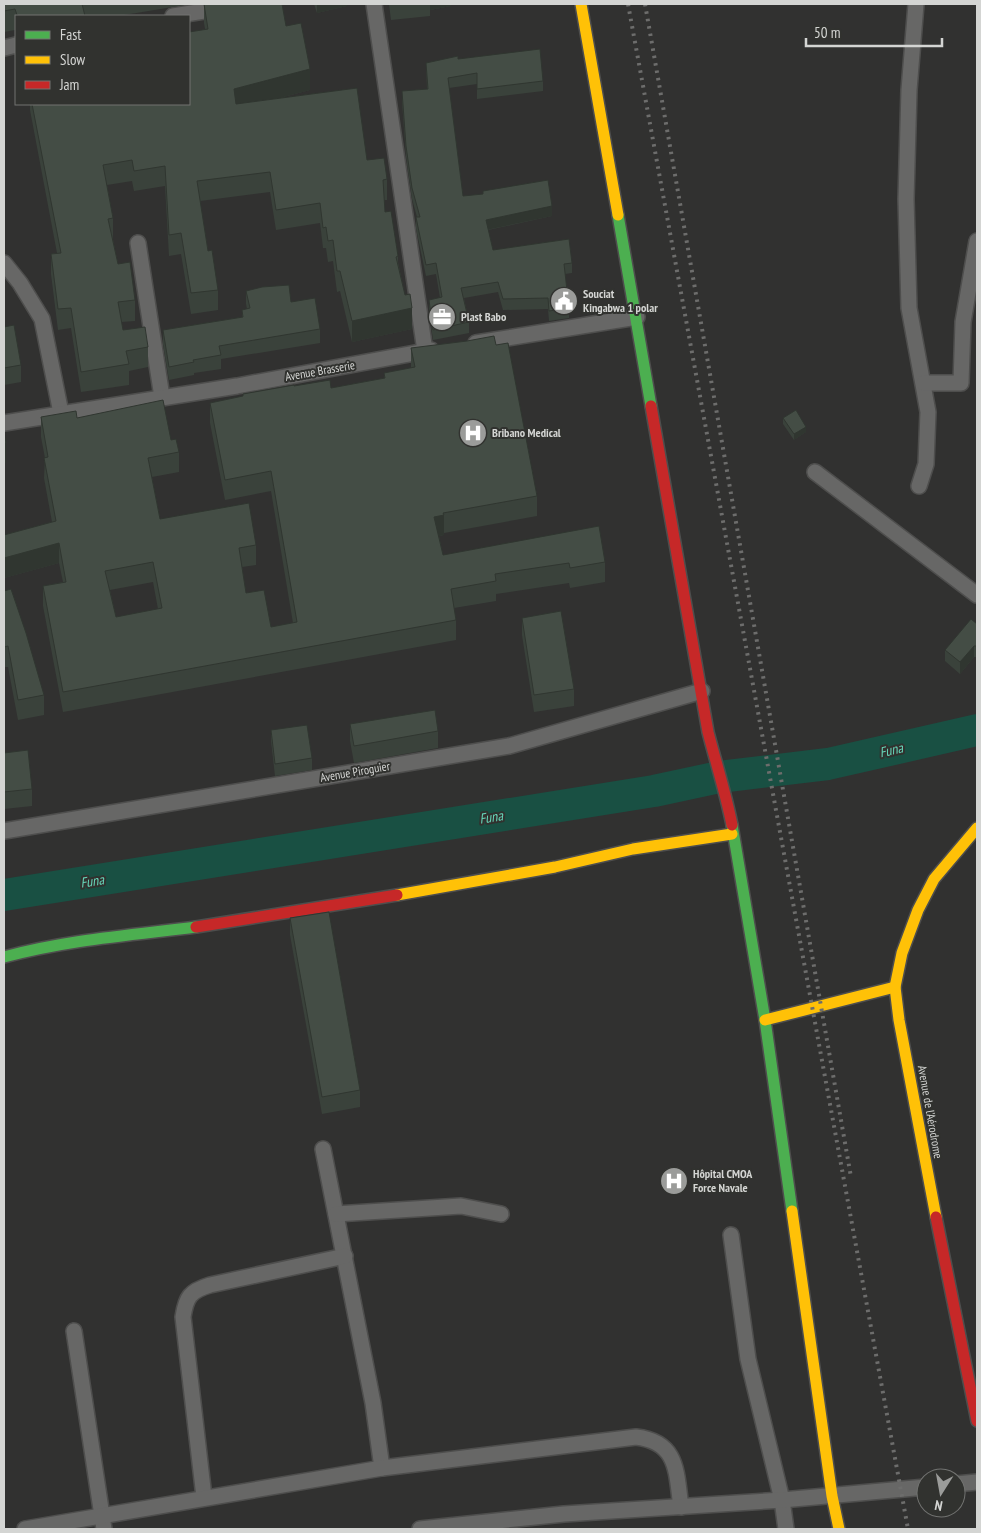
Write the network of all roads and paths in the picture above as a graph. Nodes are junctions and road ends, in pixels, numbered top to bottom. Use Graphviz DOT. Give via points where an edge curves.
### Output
graph roads {
  1 [pos="246,4"];
  2 [pos="374,4"];
  3 [pos="581,4"];
  4 [pos="916,4"];
  5 [pos="179,15"];
  6 [pos="977,241"];
  7 [pos="138,243"];
  8 [pos="4,264"];
  9 [pos="636,317"];
  10 [pos="463,345"];
  11 [pos="444,348"];
  12 [pos="425,351"];
  13 [pos="924,383"];
  14 [pos="162,397"];
  15 [pos="61,413"];
  16 [pos="4,423"];
  17 [pos="815,472"];
  18 [pos="919,486"];
  19 [pos="977,595"];
  20 [pos="702,691"];
  21 [pos="977,828"];
  22 [pos="4,831"];
  23 [pos="732,834"];
  24 [pos="4,957"];
  25 [pos="895,987"];
  26 [pos="765,1020"];
  27 [pos="323,1149"];
  28 [pos="336,1214"];
  29 [pos="501,1214"];
  30 [pos="731,1235"];
  31 [pos="344,1256"];
  32 [pos="74,1331"];
  33 [pos="977,1421"];
  34 [pos="382,1468"];
  35 [pos="916,1487"];
  36 [pos="832,1496"];
  37 [pos="204,1498"];
  38 [pos="782,1500"];
  39 [pos="681,1507"];
  40 [pos="103,1522"];
  41 [pos="26,1529"];
  42 [pos="420,1529"];
  43 [pos="786,1529"];
  44 [pos="839,1529"];
  1 -- 5 [label="street"];
  2 -- 12 [label="street"];
  3 -- 9 [label="main road"];
  4 -- 13 [label="street" via="908,90 908,308"];
  6 -- 13 [label="street" via="963,322 961,383"];
  7 -- 14 [label="street"];
  8 -- 15 [label="street" via="42,319"];
  9 -- 10 [label="street"];
  9 -- 20 [label="main road"];
  11 -- 12 [label="street, Avenue Brasserie"];
  12 -- 14 [label="street, Avenue Brasserie"];
  13 -- 18 [label="street" via="928,412 926,464"];
  14 -- 15 [label="street, Avenue Brasserie"];
  15 -- 16 [label="street, Avenue Brasserie"];
  17 -- 19 [label="street"];
  20 -- 22 [label="street, Avenue Piroguier" via="509,746"];
  20 -- 23 [label="main road" via="708,732 727,799"];
  21 -- 25 [label="main road, Avenue de l’Aérodrome" via="934,879 918,910 902,953"];
  23 -- 24 [label="main road" via="633,849 444,888 102,939"];
  23 -- 26 [label="main road"];
  25 -- 26 [label="main road"];
  25 -- 33 [label="main road, Avenue de l’Aérodrome" via="898,1020"];
  26 -- 36 [label="main road"];
  27 -- 28 [label="street"];
  28 -- 29 [label="street" via="461,1206"];
  28 -- 31 [label="street"];
  30 -- 38 [label="street" via="748,1359"];
  31 -- 34 [label="street" via="373,1403"];
  31 -- 37 [label="street" via="210,1285 197,1289 184,1305"];
  32 -- 40 [label="street"];
  34 -- 37 [label="street"];
  34 -- 39 [label="street" via="647,1438 671,1454"];
  35 -- 36 [label="street"];
  36 -- 38 [label="street"];
  36 -- 44 [label="main road"];
  37 -- 40 [label="street"];
  38 -- 39 [label="street"];
  38 -- 43 [label="street"];
  39 -- 42 [label="street" via="564,1514"];
  40 -- 41 [label="street"];
}
